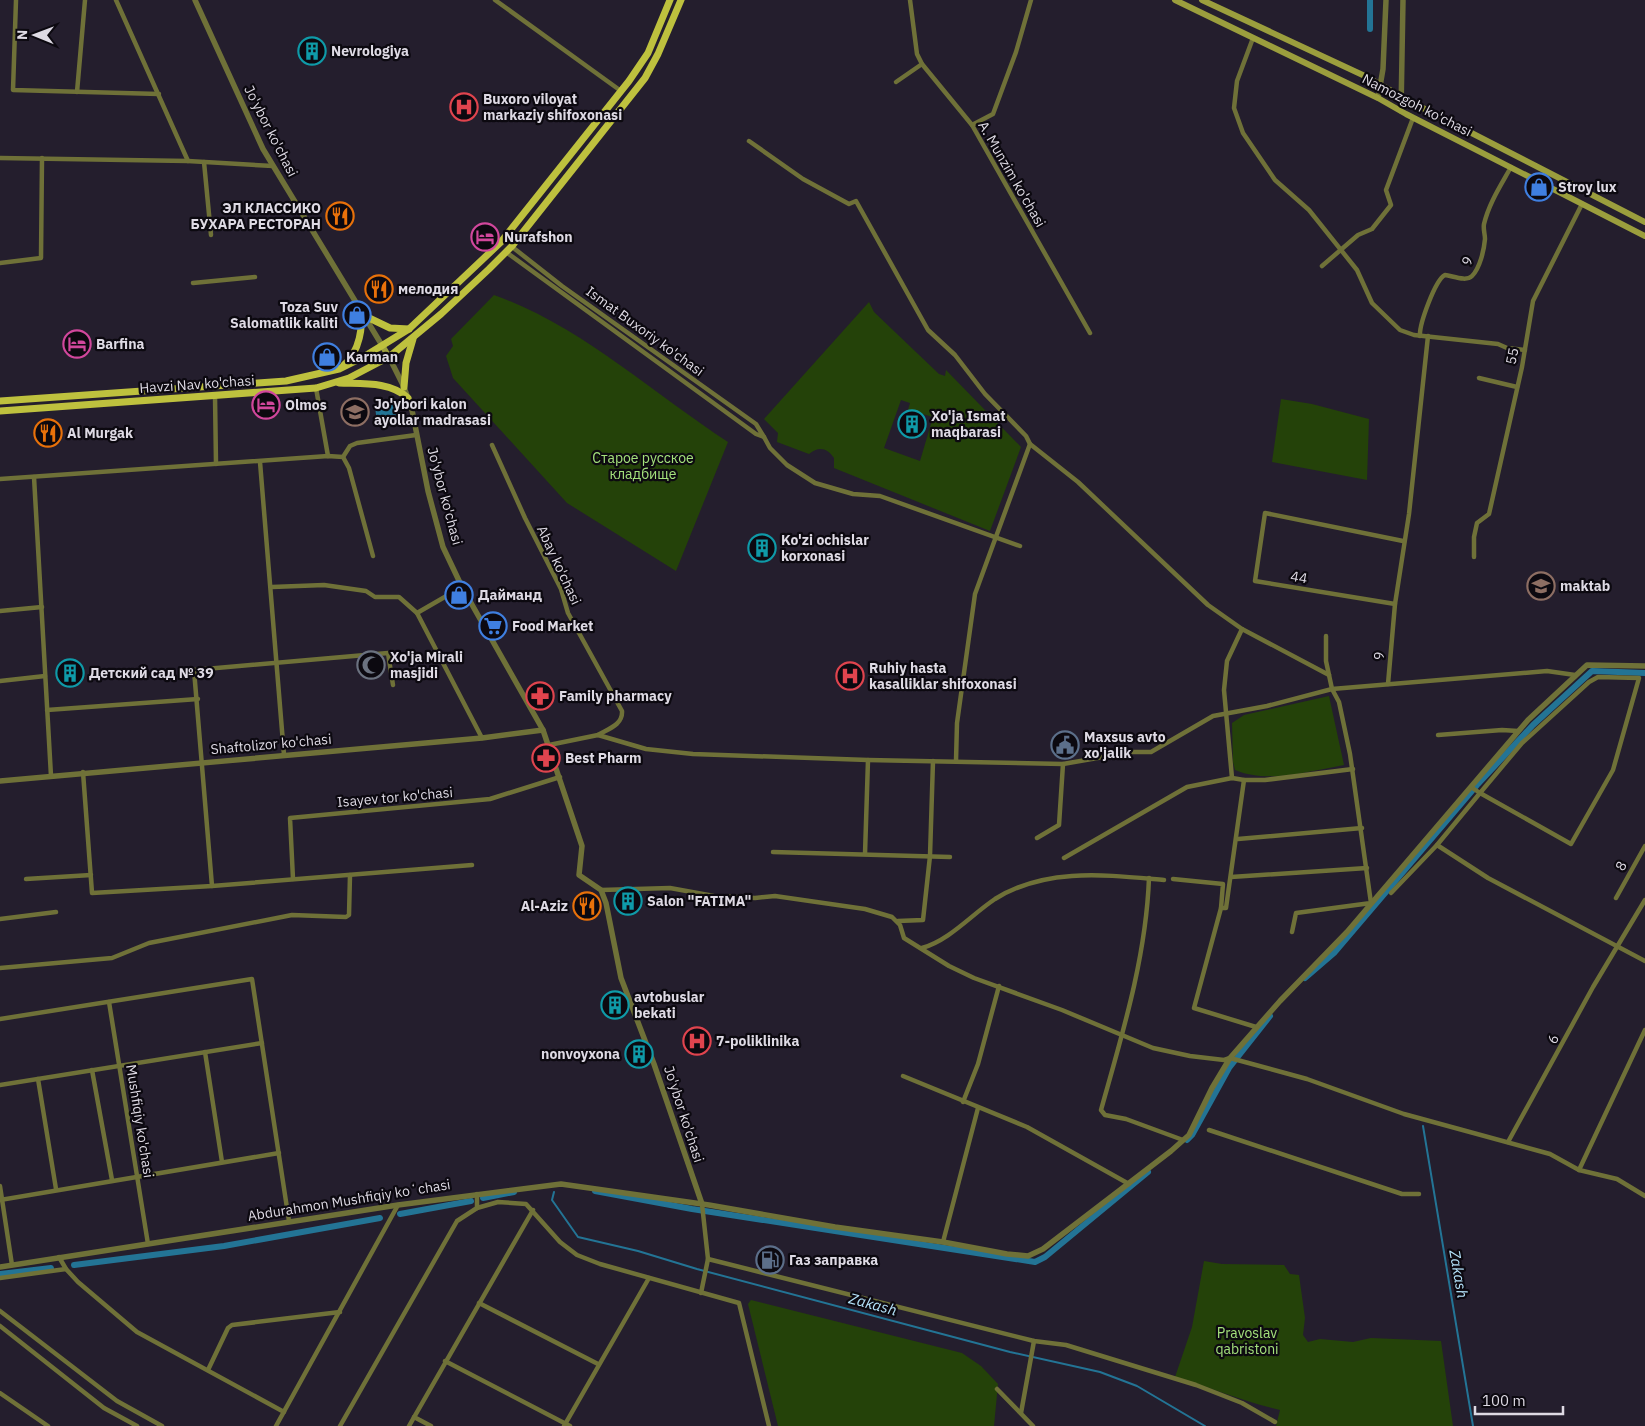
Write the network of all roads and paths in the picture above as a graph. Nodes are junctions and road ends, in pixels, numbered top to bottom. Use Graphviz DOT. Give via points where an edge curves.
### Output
graph roads {
  1 [pos="16,0"];
  2 [pos="85,0"];
  3 [pos="116,0"];
  4 [pos="195,0"];
  5 [pos="495,0"];
  6 [pos="670,0"];
  7 [pos="681,0"];
  8 [pos="910,0"];
  9 [pos="1031,0"];
  10 [pos="1175,0"];
  11 [pos="1202,0"];
  12 [pos="1386,0"];
  13 [pos="1403,0"];
  14 [pos="1253,38"];
  15 [pos="922,64"];
  16 [pos="896,82"];
  17 [pos="1380,85"];
  18 [pos="621,91"];
  19 [pos="77,92"];
  20 [pos="159,94"];
  21 [pos="1402,97"];
  22 [pos="1378,98"];
  23 [pos="1401,111"];
  24 [pos="1413,118"];
  25 [pos="972,125"];
  26 [pos="749,141"];
  27 [pos="0,158"];
  28 [pos="42,158"];
  29 [pos="188,161"];
  30 [pos="204,162"];
  31 [pos="273,166"];
  32 [pos="1512,167"];
  33 [pos="1582,204"];
  34 [pos="1645,222"];
  35 [pos="212,234"];
  36 [pos="1645,236"];
  37 [pos="512,246"];
  38 [pos="1340,248"];
  39 [pos="506,252"];
  40 [pos="0,263"];
  41 [pos="1322,266"];
  42 [pos="255,277"];
  43 [pos="193,283"];
  44 [pos="361,307"];
  45 [pos="367,317"];
  46 [pos="409,329"];
  47 [pos="1090,332"];
  48 [pos="1420,336"];
  49 [pos="1428,336"];
  50 [pos="413,338"];
  51 [pos="383,347"];
  52 [pos="1525,350"];
  53 [pos="389,357"];
  54 [pos="339,369"];
  55 [pos="1480,378"];
  56 [pos="333,383"];
  57 [pos="404,387"];
  58 [pos="1517,387"];
  59 [pos="316,388"];
  60 [pos="214,396"];
  61 [pos="408,398"];
  62 [pos="0,401"];
  63 [pos="0,411"];
  64 [pos="416,436"];
  65 [pos="764,437"];
  66 [pos="1030,444"];
  67 [pos="492,445"];
  68 [pos="328,456"];
  69 [pos="343,457"];
  70 [pos="260,462"];
  71 [pos="216,464"];
  72 [pos="34,477"];
  73 [pos="0,479"];
  74 [pos="994,539"];
  75 [pos="1403,541"];
  76 [pos="1020,546"];
  77 [pos="373,556"];
  78 [pos="1474,557"];
  79 [pos="462,586"];
  80 [pos="272,587"];
  81 [pos="1395,604"];
  82 [pos="42,607"];
  83 [pos="0,611"];
  84 [pos="416,613"];
  85 [pos="1242,629"];
  86 [pos="1326,636"];
  87 [pos="276,663"];
  88 [pos="1644,667"];
  89 [pos="1329,675"];
  90 [pos="1575,675"];
  91 [pos="45,676"];
  92 [pos="1639,678"];
  93 [pos="0,681"];
  94 [pos="1388,684"];
  95 [pos="393,685"];
  96 [pos="1332,689"];
  97 [pos="198,699"];
  98 [pos="47,710"];
  99 [pos="1226,714"];
  100 [pos="543,730"];
  101 [pos="1518,732"];
  102 [pos="598,735"];
  103 [pos="1438,735"];
  104 [pos="482,738"];
  105 [pos="549,745"];
  106 [pos="284,755"];
  107 [pos="868,760"];
  108 [pos="933,761"];
  109 [pos="956,761"];
  110 [pos="204,763"];
  111 [pos="1063,764"];
  112 [pos="1353,769"];
  113 [pos="83,772"];
  114 [pos="51,776"];
  115 [pos="560,777"];
  116 [pos="1232,778"];
  117 [pos="1244,780"];
  118 [pos="0,781"];
  119 [pos="1476,790"];
  120 [pos="1362,828"];
  121 [pos="1037,838"];
  122 [pos="1238,839"];
  123 [pos="1437,846"];
  124 [pos="1645,846"];
  125 [pos="773,852"];
  126 [pos="865,854"];
  127 [pos="930,856"];
  128 [pos="950,857"];
  129 [pos="1064,858"];
  130 [pos="472,865"];
  131 [pos="1367,868"];
  132 [pos="91,875"];
  133 [pos="350,875"];
  134 [pos="1149,878"];
  135 [pos="1231,878"];
  136 [pos="26,879"];
  137 [pos="293,879"];
  138 [pos="1173,879"];
  139 [pos="1164,880"];
  140 [pos="212,886"];
  141 [pos="601,890"];
  142 [pos="1391,893"];
  143 [pos="1616,898"];
  144 [pos="1645,900"];
  145 [pos="1371,903"];
  146 [pos="1221,908"];
  147 [pos="56,912"];
  148 [pos="0,919"];
  149 [pos="898,921"];
  150 [pos="1292,932"];
  151 [pos="1617,946"];
  152 [pos="922,948"];
  153 [pos="1645,961"];
  154 [pos="0,968"];
  155 [pos="999,986"];
  156 [pos="109,1002"];
  157 [pos="0,1019"];
  158 [pos="1256,1027"];
  159 [pos="1645,1030"];
  160 [pos="1122,1036"];
  161 [pos="262,1043"];
  162 [pos="205,1052"];
  163 [pos="1232,1058"];
  164 [pos="119,1066"];
  165 [pos="92,1070"];
  166 [pos="902,1076"];
  167 [pos="38,1078"];
  168 [pos="0,1085"];
  169 [pos="963,1102"];
  170 [pos="978,1108"];
  171 [pos="1210,1130"];
  172 [pos="1183,1140"];
  173 [pos="1508,1142"];
  174 [pos="279,1153"];
  175 [pos="222,1162"];
  176 [pos="1580,1170"];
  177 [pos="138,1176"];
  178 [pos="112,1180"];
  179 [pos="1129,1184"];
  180 [pos="0,1186"];
  181 [pos="56,1190"];
  182 [pos="476,1194"];
  183 [pos="1420,1194"];
  184 [pos="1645,1196"];
  185 [pos="1,1200"];
  186 [pos="398,1205"];
  187 [pos="703,1206"];
  188 [pos="477,1208"];
  189 [pos="533,1210"];
  190 [pos="289,1221"];
  191 [pos="943,1242"];
  192 [pos="148,1244"];
  193 [pos="59,1257"];
  194 [pos="708,1259"];
  195 [pos="12,1265"];
  196 [pos="0,1267"];
  197 [pos="66,1269"];
  198 [pos="0,1278"];
  199 [pos="649,1278"];
  200 [pos="701,1293"];
  201 [pos="479,1303"];
  202 [pos="0,1311"];
  203 [pos="340,1312"];
  204 [pos="0,1326"];
  205 [pos="1034,1341"];
  206 [pos="445,1361"];
  207 [pos="598,1364"];
  208 [pos="208,1370"];
  209 [pos="997,1389"];
  210 [pos="1,1396"];
  211 [pos="284,1412"];
  212 [pos="1021,1413"];
  213 [pos="414,1417"];
  214 [pos="1275,1422"];
  215 [pos="566,1425"];
  216 [pos="48,1426"];
  217 [pos="137,1426"];
  218 [pos="162,1426"];
  219 [pos="276,1426"];
  220 [pos="340,1426"];
  221 [pos="409,1426"];
  222 [pos="431,1426"];
  223 [pos="769,1426"];
  224 [pos="1032,1426"];
  1 -- 19 [label="street" via="13,90"];
  2 -- 19 [label="street"];
  3 -- 20 [label="street"];
  4 -- 31 [label="street, Jo'ybor ko'chasi"];
  5 -- 18 [label="street"];
  6 -- 18 [label="main road, Havzi Nav ko'chasi" via="648,53"];
  7 -- 37 [label="main road, Havzi Nav ko'chasi" via="645,78"];
  8 -- 15 [label="street, A. Munzim ko'chasi" via="917,54"];
  9 -- 25 [label="street" via="993,114"];
  10 -- 14 [label="main road, Namozgoh ko'chasi"];
  11 -- 17 [label="main road, Namozgoh ko'chasi"];
  12 -- 17 [label="street"];
  13 -- 21 [label="street"];
  14 -- 22 [label="main road, Namozgoh ko'chasi"];
  14 -- 38 [label="street" via="1237,80 1234,108 1238,119 1253,150 1276,180 1309,210"];
  15 -- 16 [label="street"];
  15 -- 25 [label="street, A. Munzim ko'chasi"];
  17 -- 21 [label="main road, Namozgoh ko'chasi"];
  17 -- 22 [label="street"];
  18 -- 46 [label="main road, Havzi Nav ko'chasi" via="501,242"];
  19 -- 20 [label="street"];
  20 -- 29 [label="street"];
  21 -- 23 [label="street"];
  21 -- 34 [label="main road, Namozgoh ko'chasi"];
  22 -- 23 [label="main road, Namozgoh ko'chasi"];
  23 -- 24 [label="main road, Namozgoh ko'chasi"];
  24 -- 32 [label="main road, Namozgoh ko'chasi"];
  24 -- 38 [label="street" via="1386,190 1391,205 1372,229"];
  25 -- 47 [label="street, A. Munzim ko'chasi"];
  26 -- 66 [label="street" via="811,183 849,204 856,201 928,330 955,355 984,394"];
  27 -- 28 [label="street"];
  28 -- 29 [label="street"];
  28 -- 40 [label="street" via="41,258"];
  29 -- 30 [label="street"];
  30 -- 31 [label="street"];
  30 -- 35 [label="street"];
  31 -- 44 [label="street, Jo'ybor ko'chasi"];
  32 -- 33 [label="main road, Namozgoh ko'chasi"];
  32 -- 48 [label="street, 9" via="1500,185 1483,226 1482,255 1477,268 1467,279 1446,275 1440,278 1427,307"];
  33 -- 36 [label="main road, Namozgoh ko'chasi"];
  33 -- 52 [label="street, 55" via="1540,285 1529,318"];
  37 -- 39 [label="main road, Havzi Nav ko'chasi"];
  37 -- 65 [label="street, Ismat Buxoriy ko'chasi" via="510,248 562,286 756,424"];
  38 -- 41 [label="street"];
  38 -- 48 [label="street" via="1357,270 1372,303 1400,330"];
  39 -- 50 [label="main road, Havzi Nav ko'chasi"];
  39 -- 65 [label="street, Ismat Buxoriy ko'chasi"];
  42 -- 43 [label="street"];
  44 -- 45 [label="street, Jo'ybor ko'chasi"];
  44 -- 54 [label="main road" via="359,341"];
  45 -- 46 [label="main road" via="390,328"];
  45 -- 51 [label="street, Jo'ybor ko'chasi"];
  46 -- 51 [label="main road, Havzi Nav ko'chasi"];
  48 -- 49 [label="street"];
  49 -- 52 [label="street"];
  49 -- 75 [label="street, 9" via="1409,514"];
  50 -- 53 [label="main road, Havzi Nav ko'chasi"];
  50 -- 57 [label="main road"];
  51 -- 53 [label="main road, Jo'ybor ko'chasi"];
  51 -- 54 [label="main road, Havzi Nav ko'chasi"];
  52 -- 58 [label="street, 55"];
  53 -- 56 [label="main road, Havzi Nav ko'chasi"];
  53 -- 57 [label="street, Jo'ybor ko'chasi"];
  54 -- 62 [label="main road, Havzi Nav ko'chasi" via="286,381"];
  55 -- 58 [label="street"];
  56 -- 59 [label="main road, Havzi Nav ko'chasi"];
  56 -- 61 [label="main road" via="379,385"];
  57 -- 61 [label="street, Jo'ybor ko'chasi"];
  58 -- 78 [label="street, 55" via="1489,514 1477,523"];
  59 -- 60 [label="main road, Havzi Nav ko'chasi"];
  59 -- 68 [label="street"];
  60 -- 63 [label="main road, Havzi Nav ko'chasi"];
  60 -- 71 [label="street"];
  61 -- 64 [label="street, Jo'ybor ko'chasi"];
  64 -- 69 [label="street" via="350,446"];
  64 -- 79 [label="street, Jo'ybor ko'chasi" via="443,547"];
  65 -- 74 [label="street, Ismat Buxoriy ko'chasi" via="787,465 815,483 853,494 880,496"];
  66 -- 74 [label="street"];
  66 -- 85 [label="street" via="1078,482 1208,605"];
  67 -- 102 [label="street, Abay ko'chasi" via="561,589 568,613 622,711 617,724"];
  68 -- 69 [label="street"];
  68 -- 70 [label="street"];
  69 -- 77 [label="street" via="349,468"];
  70 -- 71 [label="street"];
  70 -- 80 [label="street"];
  71 -- 72 [label="street"];
  72 -- 73 [label="street"];
  72 -- 82 [label="street"];
  74 -- 76 [label="street, Ismat Buxoriy ko'chasi"];
  74 -- 109 [label="street" via="975,594 957,724"];
  75 -- 81 [label="street, 9"];
  75 -- 81 [label="street, 44" via="1265,512 1255,581"];
  79 -- 84 [label="street"];
  79 -- 100 [label="street, Jo'ybor ko'chasi"];
  80 -- 84 [label="street" via="324,585 366,590 375,597 399,597"];
  80 -- 87 [label="street"];
  81 -- 94 [label="street, 9"];
  82 -- 83 [label="street"];
  82 -- 91 [label="street"];
  84 -- 104 [label="street"];
  85 -- 89 [label="street"];
  85 -- 99 [label="street" via="1227,661"];
  86 -- 89 [label="street"];
  87 -- 95 [label="street" via="388,653"];
  87 -- 97 [label="street" via="194,670"];
  87 -- 106 [label="street"];
  88 -- 90 [label="street" via="1587,665"];
  88 -- 92 [label="street"];
  89 -- 96 [label="street"];
  90 -- 94 [label="street" via="1547,671"];
  90 -- 101 [label="street, Abdurahmon Mushfiqiy koʻchasi"];
  91 -- 93 [label="street"];
  91 -- 98 [label="street"];
  92 -- 119 [label="street" via="1598,677 1589,682"];
  92 -- 119 [label="street" via="1613,770 1571,844"];
  94 -- 96 [label="street"];
  96 -- 99 [label="street"];
  96 -- 112 [label="street" via="1339,702"];
  97 -- 98 [label="street"];
  97 -- 110 [label="street"];
  98 -- 114 [label="street"];
  99 -- 111 [label="street" via="1213,716 1151,752 1132,752"];
  99 -- 116 [label="street"];
  100 -- 104 [label="street, Shaftolizor ko'chasi"];
  100 -- 105 [label="street, Jo'ybor ko'chasi"];
  101 -- 103 [label="street" via="1502,730"];
  101 -- 119 [label="street, Abdurahmon Mushfiqiy koʻchasi"];
  102 -- 105 [label="street"];
  102 -- 107 [label="street" via="638,747 693,754"];
  104 -- 106 [label="street, Shaftolizor ko'chasi"];
  105 -- 115 [label="street, Jo'ybor ko'chasi"];
  106 -- 110 [label="street, Shaftolizor ko'chasi"];
  107 -- 108 [label="street"];
  107 -- 126 [label="street"];
  108 -- 109 [label="street"];
  108 -- 127 [label="street"];
  109 -- 111 [label="street"];
  110 -- 113 [label="street, Shaftolizor ko'chasi"];
  110 -- 140 [label="street"];
  111 -- 121 [label="street" via="1059,825"];
  112 -- 117 [label="street"];
  112 -- 120 [label="street"];
  113 -- 114 [label="street, Shaftolizor ko'chasi"];
  113 -- 132 [label="street"];
  114 -- 118 [label="street, Shaftolizor ko'chasi"];
  115 -- 137 [label="street, Isayev tor ko'chasi" via="490,799 290,818"];
  115 -- 141 [label="street, Jo'ybor ko'chasi" via="582,846 580,875"];
  116 -- 117 [label="street"];
  116 -- 129 [label="street" via="1187,787"];
  117 -- 122 [label="street"];
  119 -- 123 [label="street"];
  119 -- 145 [label="street, Abdurahmon Mushfiqiy koʻchasi"];
  120 -- 122 [label="street"];
  120 -- 131 [label="street"];
  122 -- 135 [label="street"];
  123 -- 142 [label="street"];
  123 -- 151 [label="street" via="1488,878"];
  124 -- 143 [label="street, 8"];
  125 -- 126 [label="street"];
  126 -- 127 [label="street"];
  127 -- 128 [label="street"];
  127 -- 149 [label="street" via="923,920"];
  130 -- 133 [label="street"];
  131 -- 135 [label="street"];
  131 -- 145 [label="street"];
  132 -- 136 [label="street"];
  132 -- 140 [label="street" via="92,893"];
  133 -- 137 [label="street"];
  133 -- 154 [label="street" via="350,915 346,917 292,915 149,943 112,958"];
  134 -- 139 [label="street"];
  134 -- 152 [label="street" via="1068,875 1035,882 996,898 935,944"];
  134 -- 160 [label="street" via="1142,945"];
  135 -- 146 [label="street" via="1226,908"];
  137 -- 140 [label="street"];
  138 -- 146 [label="street" via="1223,884"];
  141 -- 149 [label="street" via="670,888 714,896 776,896 865,909"];
  141 -- 187 [label="street, Jo'ybor ko'chasi" via="621,978"];
  144 -- 151 [label="street, 6"];
  145 -- 150 [label="street" via="1296,913"];
  145 -- 158 [label="street, Abdurahmon Mushfiqiy koʻchasi"];
  146 -- 158 [label="street" via="1194,1008"];
  147 -- 148 [label="street"];
  149 -- 152 [label="street" via="904,938"];
  151 -- 153 [label="street"];
  151 -- 173 [label="street, 6"];
  152 -- 155 [label="street" via="949,966"];
  155 -- 160 [label="street"];
  155 -- 169 [label="street" via="978,1064"];
  156 -- 157 [label="street"];
  156 -- 161 [label="street" via="252,979"];
  156 -- 164 [label="street, Mushfiqiy ko'chasi"];
  158 -- 163 [label="street, Abdurahmon Mushfiqiy koʻchasi"];
  159 -- 176 [label="street"];
  160 -- 163 [label="street" via="1153,1048 1190,1056"];
  160 -- 172 [label="street" via="1101,1110 1105,1115 1126,1119"];
  161 -- 162 [label="street"];
  161 -- 174 [label="street"];
  162 -- 164 [label="street"];
  162 -- 175 [label="street"];
  163 -- 172 [label="street, Abdurahmon Mushfiqiy koʻchasi" via="1212,1088 1189,1135"];
  163 -- 173 [label="street" via="1307,1079 1404,1114"];
  164 -- 165 [label="street"];
  164 -- 177 [label="street, Mushfiqiy ko'chasi"];
  165 -- 167 [label="street"];
  165 -- 178 [label="street"];
  166 -- 169 [label="street"];
  167 -- 168 [label="street"];
  167 -- 181 [label="street"];
  169 -- 170 [label="street"];
  170 -- 179 [label="street" via="1027,1127"];
  170 -- 191 [label="street"];
  171 -- 183 [label="street" via="1402,1194"];
  172 -- 179 [label="street, Abdurahmon Mushfiqiy koʻchasi"];
  173 -- 176 [label="street" via="1550,1154"];
  174 -- 175 [label="street"];
  174 -- 190 [label="street"];
  175 -- 177 [label="street"];
  176 -- 184 [label="street" via="1617,1179"];
  177 -- 178 [label="street"];
  177 -- 192 [label="street, Mushfiqiy ko'chasi"];
  178 -- 181 [label="street"];
  179 -- 191 [label="street, Abdurahmon Mushfiqiy koʻchasi" via="1043,1249 1028,1256"];
  180 -- 185 [label="street"];
  181 -- 185 [label="street"];
  182 -- 186 [label="street, Abdurahmon Mushfiqiy koʻchasi"];
  182 -- 187 [label="street, Abdurahmon Mushfiqiy koʻchasi" via="561,1184"];
  182 -- 188 [label="street"];
  185 -- 195 [label="street"];
  186 -- 190 [label="street, Abdurahmon Mushfiqiy koʻchasi"];
  186 -- 203 [label="street"];
  187 -- 191 [label="street, Abdurahmon Mushfiqiy koʻchasi"];
  187 -- 194 [label="street"];
  188 -- 189 [label="street" via="514,1202 526,1204"];
  188 -- 220 [label="street" via="457,1221"];
  189 -- 199 [label="street" via="560,1242 577,1255"];
  189 -- 201 [label="street"];
  190 -- 192 [label="street, Abdurahmon Mushfiqiy koʻchasi"];
  192 -- 193 [label="street, Abdurahmon Mushfiqiy koʻchasi"];
  193 -- 195 [label="street, Abdurahmon Mushfiqiy koʻchasi"];
  193 -- 197 [label="street"];
  194 -- 200 [label="street"];
  194 -- 205 [label="street"];
  195 -- 196 [label="street, Abdurahmon Mushfiqiy koʻchasi"];
  197 -- 198 [label="street"];
  197 -- 208 [label="street" via="137,1332"];
  199 -- 200 [label="street"];
  199 -- 207 [label="street"];
  200 -- 223 [label="street" via="739,1303"];
  201 -- 206 [label="street"];
  201 -- 207 [label="street"];
  202 -- 218 [label="street" via="117,1401"];
  203 -- 208 [label="street" via="232,1325"];
  203 -- 211 [label="street"];
  204 -- 217 [label="street" via="104,1408"];
  205 -- 212 [label="street"];
  205 -- 214 [label="street" via="1066,1345 1196,1385 1242,1403"];
  206 -- 213 [label="street"];
  206 -- 215 [label="street"];
  207 -- 215 [label="street"];
  208 -- 211 [label="street"];
  209 -- 212 [label="street"];
  210 -- 216 [label="street"];
  211 -- 219 [label="street"];
  212 -- 224 [label="street"];
  213 -- 221 [label="street"];
  213 -- 222 [label="street"];
}
